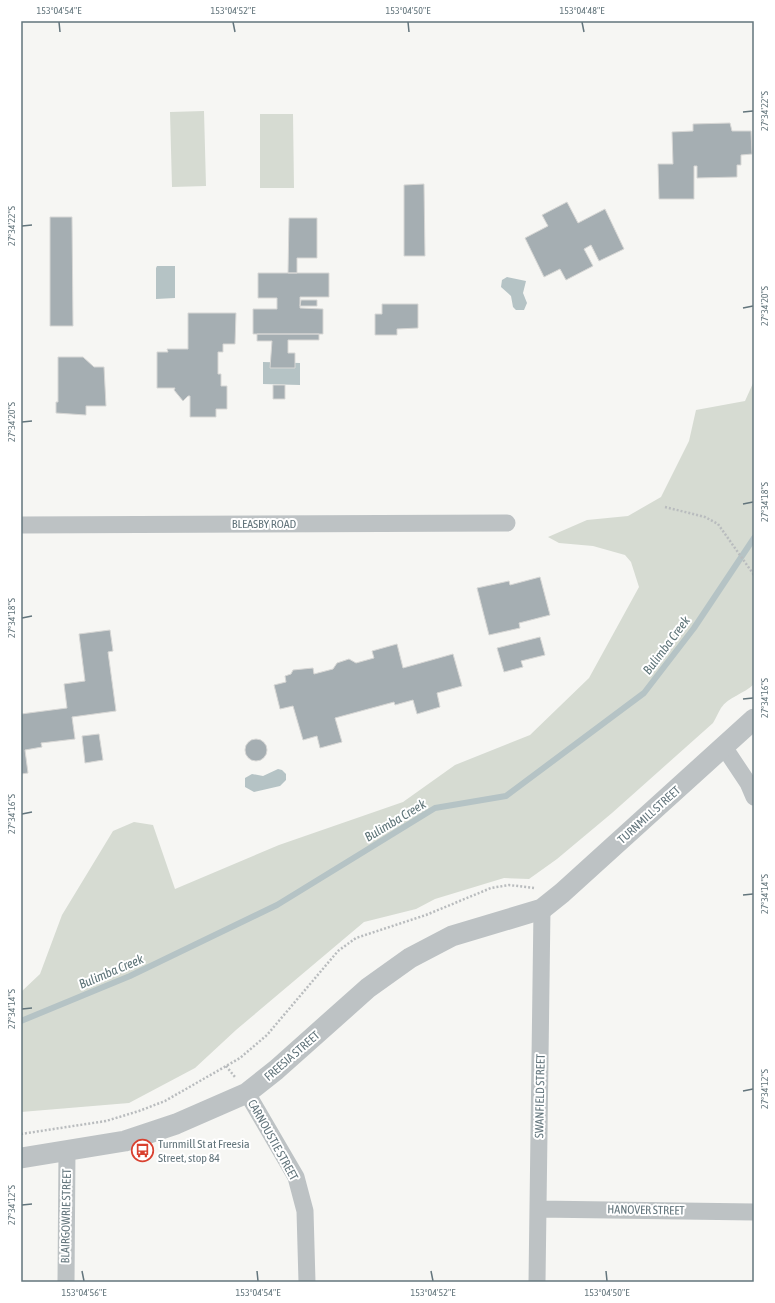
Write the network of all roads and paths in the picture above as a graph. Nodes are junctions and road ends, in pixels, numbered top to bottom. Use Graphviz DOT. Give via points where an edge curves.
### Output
graph roads {
  1 [pos="665,507"];
  2 [pos="507,523"];
  3 [pos="21,525"];
  4 [pos="754,575"];
  5 [pos="754,720"];
  6 [pos="724,747"];
  7 [pos="754,797"];
  8 [pos="542,909"];
  9 [pos="247,1093"];
  10 [pos="67,1150"];
  11 [pos="21,1158"];
  12 [pos="538,1209"];
  13 [pos="754,1212"];
  14 [pos="66,1282"];
  15 [pos="307,1282"];
  16 [pos="537,1282"];
  1 -- 4 [label="path" via="705,517 718,524"];
  2 -- 3 [label="street, BLEASBY ROAD"];
  5 -- 6 [label="street, TURNMILL STREET"];
  6 -- 7 [label="street" via="748,783"];
  6 -- 8 [label="street, TURNMILL STREET"];
  8 -- 9 [label="street, FREESIA STREET" via="452,936 410,958 368,988"];
  8 -- 12 [label="street, SWANFIELD STREET"];
  9 -- 10 [label="street, FREESIA STREET" via="169,1127 125,1140"];
  9 -- 15 [label="street, CARNOUSTIE STREET" via="296,1177 305,1211"];
  10 -- 11 [label="street, FREESIA STREET"];
  10 -- 14 [label="street, BLAIRGOWRIE STREET"];
  12 -- 13 [label="street, HANOVER STREET"];
  12 -- 16 [label="street, SWANFIELD STREET"];
}
